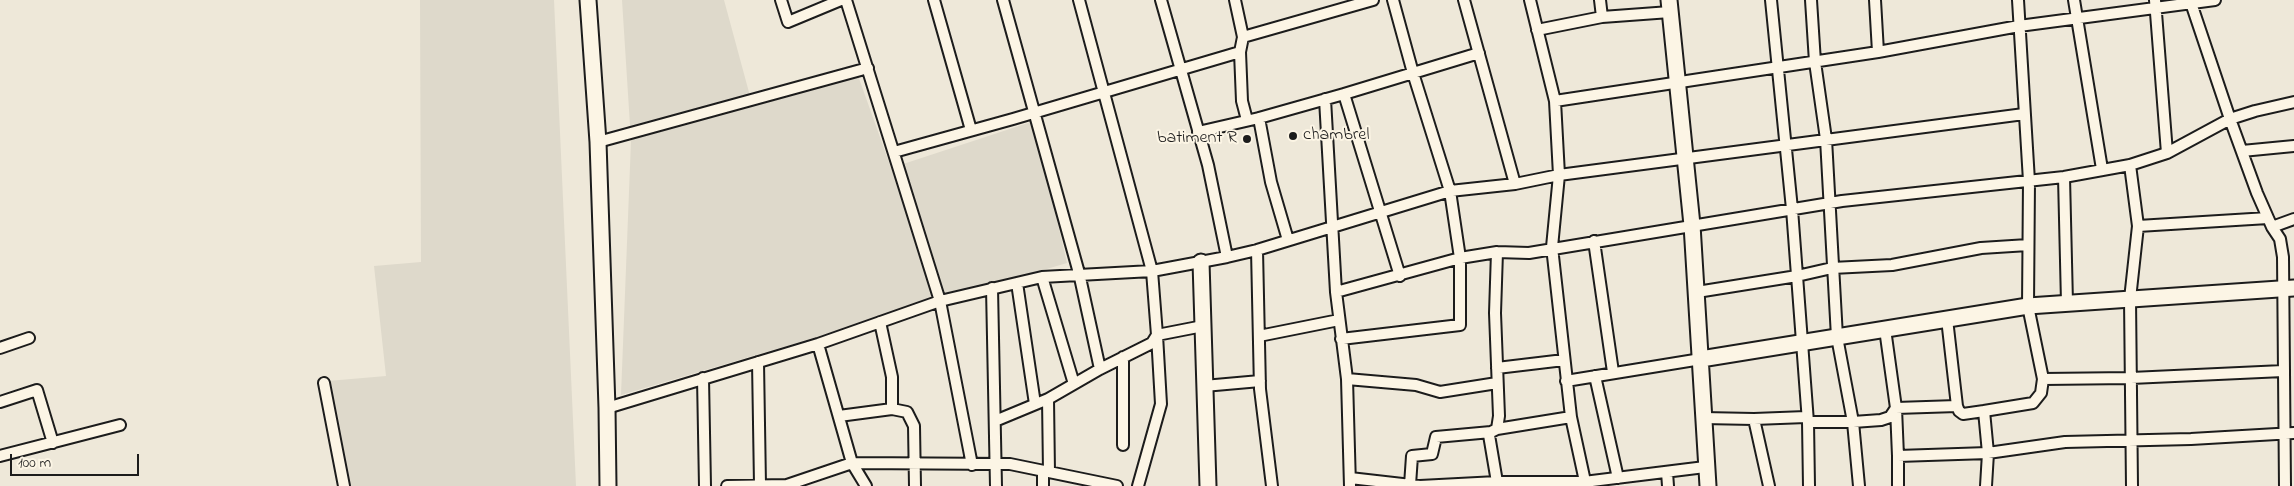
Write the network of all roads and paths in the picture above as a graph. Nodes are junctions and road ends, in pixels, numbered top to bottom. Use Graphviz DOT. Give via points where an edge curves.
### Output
graph roads {
  1 [pos="588,0"];
  2 [pos="781,0"];
  3 [pos="841,0"];
  4 [pos="846,0"];
  5 [pos="934,0"];
  6 [pos="1003,0"];
  7 [pos="1079,0"];
  8 [pos="1161,0"];
  9 [pos="1235,0"];
  10 [pos="1373,0"];
  11 [pos="1392,0"];
  12 [pos="1464,0"];
  13 [pos="1530,0"];
  14 [pos="1600,0"];
  15 [pos="1771,0"];
  16 [pos="1811,0"];
  17 [pos="1875,0"];
  18 [pos="2018,0"];
  19 [pos="2074,0"];
  20 [pos="2214,0"];
  21 [pos="2191,1"];
  22 [pos="2155,4"];
  23 [pos="1670,6"];
  24 [pos="1602,17"];
  25 [pos="2077,18"];
  26 [pos="2019,26"];
  27 [pos="1537,30"];
  28 [pos="1243,37"];
  29 [pos="1240,52"];
  30 [pos="1878,52"];
  31 [pos="1479,53"];
  32 [pos="1816,62"];
  33 [pos="868,68"];
  34 [pos="1777,68"];
  35 [pos="1179,70"];
  36 [pos="1413,73"];
  37 [pos="1676,83"];
  38 [pos="1103,92"];
  39 [pos="1344,94"];
  40 [pos="1325,99"];
  41 [pos="1555,100"];
  42 [pos="2294,102"];
  43 [pos="1034,113"];
  44 [pos="2024,114"];
  45 [pos="1259,118"];
  46 [pos="1247,120"];
  47 [pos="2230,120"];
  48 [pos="971,130"];
  49 [pos="1198,132"];
  50 [pos="1826,139"];
  51 [pos="598,142"];
  52 [pos="1786,145"];
  53 [pos="2294,146"];
  54 [pos="2242,151"];
  55 [pos="894,152"];
  56 [pos="2167,153"];
  57 [pos="1685,158"];
  58 [pos="2130,164"];
  59 [pos="2102,169"];
  60 [pos="1559,175"];
  61 [pos="2064,177"];
  62 [pos="2029,181"];
  63 [pos="1515,184"];
  64 [pos="1450,191"];
  65 [pos="1830,203"];
  66 [pos="1792,209"];
  67 [pos="1382,212"];
  68 [pos="2294,219"];
  69 [pos="2270,222"];
  70 [pos="1692,225"];
  71 [pos="1333,226"];
  72 [pos="2138,226"];
  73 [pos="1288,240"];
  74 [pos="1594,241"];
  75 [pos="2028,245"];
  76 [pos="1552,248"];
  77 [pos="1258,250"];
  78 [pos="1497,252"];
  79 [pos="1227,257"];
  80 [pos="1460,258"];
  81 [pos="1201,262"];
  82 [pos="1832,268"];
  83 [pos="1152,271"];
  84 [pos="1078,273"];
  85 [pos="1042,276"];
  86 [pos="1400,276"];
  87 [pos="1797,276"];
  88 [pos="1017,283"];
  89 [pos="992,288"];
  90 [pos="2289,288"];
  91 [pos="1336,292"];
  92 [pos="1696,292"];
  93 [pos="2130,299"];
  94 [pos="940,301"];
  95 [pos="2067,304"];
  96 [pos="2028,306"];
  97 [pos="1947,319"];
  98 [pos="1339,320"];
  99 [pos="880,322"];
  100 [pos="1203,326"];
  101 [pos="1885,329"];
  102 [pos="1157,335"];
  103 [pos="1259,336"];
  104 [pos="1837,337"];
  105 [pos="29,338"];
  106 [pos="1341,338"];
  107 [pos="1802,342"];
  108 [pos="818,344"];
  109 [pos="0,348"];
  110 [pos="1123,358"];
  111 [pos="1701,359"];
  112 [pos="1564,360"];
  113 [pos="758,362"];
  114 [pos="1497,368"];
  115 [pos="1100,369"];
  116 [pos="1613,372"];
  117 [pos="2283,372"];
  118 [pos="1595,376"];
  119 [pos="703,378"];
  120 [pos="2131,378"];
  121 [pos="1347,379"];
  122 [pos="2043,379"];
  123 [pos="1260,381"];
  124 [pos="1566,381"];
  125 [pos="324,383"];
  126 [pos="1498,383"];
  127 [pos="1074,384"];
  128 [pos="1204,386"];
  129 [pos="1048,399"];
  130 [pos="0,402"];
  131 [pos="1035,404"];
  132 [pos="1958,406"];
  133 [pos="607,408"];
  134 [pos="1896,408"];
  135 [pos="892,409"];
  136 [pos="1984,412"];
  137 [pos="838,416"];
  138 [pos="1571,417"];
  139 [pos="1703,418"];
  140 [pos="1754,419"];
  141 [pos="1807,419"];
  142 [pos="995,421"];
  143 [pos="1853,422"];
  144 [pos="120,425"];
  145 [pos="1494,430"];
  146 [pos="2289,434"];
  147 [pos="2131,440"];
  148 [pos="53,442"];
  149 [pos="1124,445"];
  150 [pos="1988,453"];
  151 [pos="0,456"];
  152 [pos="1898,456"];
  153 [pos="852,463"];
  154 [pos="916,463"];
  155 [pos="996,464"];
  156 [pos="972,465"];
  157 [pos="1706,468"];
  158 [pos="1046,471"];
  159 [pos="1666,472"];
  160 [pos="1618,478"];
  161 [pos="817,481"];
  162 [pos="1350,482"];
  163 [pos="1496,482"];
  164 [pos="1385,484"];
  165 [pos="1585,484"];
  166 [pos="760,485"];
  167 [pos="1106,485"];
  168 [pos="1410,485"];
  169 [pos="344,486"];
  170 [pos="608,486"];
  171 [pos="705,486"];
  172 [pos="727,486"];
  173 [pos="866,486"];
  174 [pos="915,486"];
  175 [pos="996,486"];
  176 [pos="1042,486"];
  177 [pos="1117,486"];
  178 [pos="1138,486"];
  179 [pos="1208,486"];
  180 [pos="1272,486"];
  181 [pos="1668,486"];
  182 [pos="1708,486"];
  183 [pos="1769,486"];
  184 [pos="1809,486"];
  185 [pos="1859,486"];
  186 [pos="1898,486"];
  187 [pos="1986,486"];
  188 [pos="2132,486"];
  189 [pos="2285,486"];
  1 -- 51 [label="street"];
  2 -- 3 [label="street" via="788,22"];
  4 -- 33 [label="street"];
  5 -- 48 [label="street"];
  6 -- 43 [label="street"];
  7 -- 38 [label="street"];
  8 -- 35 [label="street"];
  9 -- 28 [label="street"];
  10 -- 28 [label="street"];
  11 -- 36 [label="street"];
  12 -- 31 [label="street"];
  13 -- 27 [label="street"];
  14 -- 24 [label="street"];
  15 -- 34 [label="street"];
  16 -- 32 [label="street"];
  17 -- 30 [label="street"];
  18 -- 26 [label="street"];
  19 -- 25 [label="street"];
  20 -- 21 [label="street"];
  21 -- 22 [label="street"];
  21 -- 47 [label="street"];
  22 -- 25 [label="street"];
  22 -- 56 [label="street"];
  23 -- 24 [label="street"];
  23 -- 37 [label="street"];
  24 -- 27 [label="street"];
  25 -- 26 [label="street"];
  25 -- 59 [label="street"];
  26 -- 30 [label="street"];
  26 -- 44 [label="street"];
  27 -- 41 [label="street"];
  28 -- 29 [label="street"];
  29 -- 35 [label="street"];
  29 -- 46 [label="street" via="1242,101"];
  30 -- 32 [label="street"];
  31 -- 36 [label="street"];
  31 -- 63 [label="street"];
  32 -- 34 [label="street"];
  32 -- 50 [label="street"];
  33 -- 51 [label="street"];
  33 -- 55 [label="street"];
  34 -- 37 [label="street"];
  34 -- 52 [label="street"];
  35 -- 38 [label="street"];
  35 -- 49 [label="street"];
  36 -- 39 [label="street"];
  36 -- 64 [label="street"];
  37 -- 41 [label="street"];
  37 -- 57 [label="street"];
  38 -- 43 [label="street"];
  38 -- 83 [label="street"];
  39 -- 40 [label="street"];
  39 -- 67 [label="street"];
  40 -- 45 [label="street"];
  40 -- 71 [label="street"];
  41 -- 60 [label="street"];
  42 -- 47 [label="street"];
  43 -- 48 [label="street"];
  43 -- 84 [label="street"];
  44 -- 50 [label="street"];
  44 -- 62 [label="street"];
  45 -- 46 [label="street"];
  45 -- 73 [label="street" via="1271,182"];
  46 -- 49 [label="street"];
  47 -- 54 [label="street"];
  47 -- 56 [label="street"];
  48 -- 55 [label="street"];
  49 -- 79 [label="street"];
  50 -- 52 [label="street"];
  50 -- 65 [label="street"];
  51 -- 133 [label="street"];
  52 -- 57 [label="street"];
  52 -- 66 [label="street"];
  53 -- 54 [label="street"];
  54 -- 69 [label="street"];
  55 -- 94 [label="street"];
  56 -- 58 [label="street"];
  57 -- 60 [label="street"];
  57 -- 70 [label="street"];
  58 -- 59 [label="street"];
  58 -- 72 [label="street"];
  59 -- 61 [label="street"];
  60 -- 63 [label="street"];
  60 -- 76 [label="street"];
  61 -- 62 [label="street"];
  61 -- 95 [label="street"];
  62 -- 65 [label="street"];
  62 -- 75 [label="street"];
  63 -- 64 [label="street"];
  64 -- 67 [label="street"];
  64 -- 80 [label="street"];
  65 -- 66 [label="street"];
  65 -- 82 [label="street"];
  66 -- 70 [label="street"];
  66 -- 87 [label="street"];
  67 -- 71 [label="street"];
  67 -- 86 [label="street"];
  68 -- 69 [label="street"];
  69 -- 72 [label="street"];
  69 -- 90 [label="street" via="2280,240"];
  70 -- 74 [label="street"];
  70 -- 92 [label="street"];
  71 -- 73 [label="street"];
  71 -- 91 [label="street"];
  72 -- 93 [label="street"];
  73 -- 77 [label="street"];
  74 -- 76 [label="street"];
  74 -- 116 [label="street"];
  75 -- 82 [label="street" via="1980,248 1892,265"];
  75 -- 96 [label="street"];
  76 -- 78 [label="street" via="1529,253"];
  76 -- 112 [label="street"];
  77 -- 79 [label="street"];
  77 -- 103 [label="street"];
  78 -- 80 [label="street"];
  78 -- 114 [label="street"];
  79 -- 81 [label="street"];
  80 -- 86 [label="street"];
  80 -- 106 [label="street" via="1460,325"];
  81 -- 83 [label="street"];
  81 -- 100 [label="street"];
  82 -- 87 [label="street"];
  82 -- 104 [label="street"];
  83 -- 84 [label="street"];
  83 -- 102 [label="street"];
  84 -- 85 [label="street"];
  84 -- 115 [label="street"];
  85 -- 88 [label="street"];
  85 -- 127 [label="street"];
  86 -- 91 [label="street"];
  87 -- 92 [label="street"];
  87 -- 107 [label="street"];
  88 -- 89 [label="street"];
  88 -- 131 [label="street"];
  89 -- 94 [label="street"];
  89 -- 142 [label="street"];
  90 -- 93 [label="street"];
  90 -- 117 [label="street"];
  91 -- 98 [label="street"];
  92 -- 111 [label="street"];
  93 -- 95 [label="street"];
  93 -- 120 [label="street"];
  94 -- 99 [label="street"];
  94 -- 156 [label="street"];
  95 -- 96 [label="street"];
  96 -- 97 [label="street"];
  96 -- 122 [label="street"];
  97 -- 101 [label="street"];
  97 -- 132 [label="street"];
  98 -- 103 [label="street"];
  98 -- 106 [label="street"];
  99 -- 108 [label="street"];
  99 -- 135 [label="street" via="892,377"];
  100 -- 102 [label="street"];
  100 -- 128 [label="street"];
  101 -- 104 [label="street"];
  101 -- 134 [label="street"];
  102 -- 110 [label="street" via="1152,343"];
  102 -- 178 [label="street" via="1161,404"];
  103 -- 123 [label="street"];
  104 -- 107 [label="street"];
  104 -- 143 [label="street"];
  105 -- 109 [label="street"];
  106 -- 121 [label="street"];
  107 -- 111 [label="street"];
  107 -- 141 [label="street"];
  108 -- 113 [label="street"];
  108 -- 137 [label="street"];
  110 -- 115 [label="street"];
  110 -- 149 [label="street"];
  111 -- 116 [label="street"];
  111 -- 139 [label="street"];
  112 -- 114 [label="street"];
  112 -- 124 [label="street"];
  113 -- 119 [label="street"];
  113 -- 166 [label="street"];
  114 -- 126 [label="street"];
  115 -- 127 [label="street"];
  116 -- 118 [label="street"];
  117 -- 120 [label="street"];
  117 -- 146 [label="street"];
  118 -- 124 [label="street"];
  118 -- 160 [label="street"];
  119 -- 133 [label="street"];
  119 -- 171 [label="street"];
  120 -- 122 [label="street"];
  120 -- 147 [label="street"];
  121 -- 126 [label="street" via="1416,385 1440,392"];
  121 -- 162 [label="street"];
  122 -- 136 [label="street" via="2040,393 2033,403"];
  123 -- 128 [label="street"];
  123 -- 180 [label="street"];
  124 -- 138 [label="street"];
  125 -- 169 [label="street"];
  126 -- 145 [label="street"];
  127 -- 129 [label="street"];
  128 -- 179 [label="street"];
  129 -- 131 [label="street"];
  129 -- 158 [label="street"];
  130 -- 148 [label="street" via="37,390"];
  131 -- 142 [label="street"];
  132 -- 134 [label="street"];
  132 -- 136 [label="street" via="1963,414"];
  133 -- 170 [label="street"];
  134 -- 143 [label="street" via="1890,417 1881,420"];
  134 -- 152 [label="street"];
  135 -- 137 [label="street"];
  135 -- 154 [label="street" via="906,412 914,426"];
  136 -- 150 [label="street"];
  137 -- 153 [label="street"];
  138 -- 145 [label="street"];
  138 -- 165 [label="street"];
  139 -- 140 [label="street"];
  139 -- 157 [label="street"];
  140 -- 141 [label="street"];
  140 -- 183 [label="street"];
  141 -- 143 [label="street"];
  141 -- 184 [label="street"];
  142 -- 155 [label="street"];
  143 -- 185 [label="street"];
  144 -- 148 [label="street"];
  145 -- 163 [label="street" via="1489,435"];
  145 -- 168 [label="street" via="1436,437 1432,454 1412,456"];
  146 -- 147 [label="street"];
  146 -- 189 [label="street"];
  147 -- 150 [label="street" via="2065,442"];
  147 -- 188 [label="street"];
  148 -- 151 [label="street"];
  150 -- 152 [label="street"];
  150 -- 187 [label="street"];
  152 -- 186 [label="street"];
  153 -- 154 [label="street"];
  153 -- 161 [label="street"];
  153 -- 173 [label="street"];
  154 -- 156 [label="street"];
  154 -- 174 [label="street"];
  155 -- 156 [label="street"];
  155 -- 158 [label="street"];
  155 -- 175 [label="street"];
  157 -- 159 [label="street"];
  157 -- 182 [label="street"];
  158 -- 167 [label="street"];
  158 -- 176 [label="street"];
  159 -- 160 [label="street"];
  159 -- 181 [label="street"];
  160 -- 165 [label="street"];
  161 -- 166 [label="street"];
  162 -- 164 [label="street"];
  163 -- 165 [label="street"];
  163 -- 168 [label="street"];
  164 -- 168 [label="street"];
  166 -- 172 [label="street"];
  167 -- 177 [label="street"];
}
